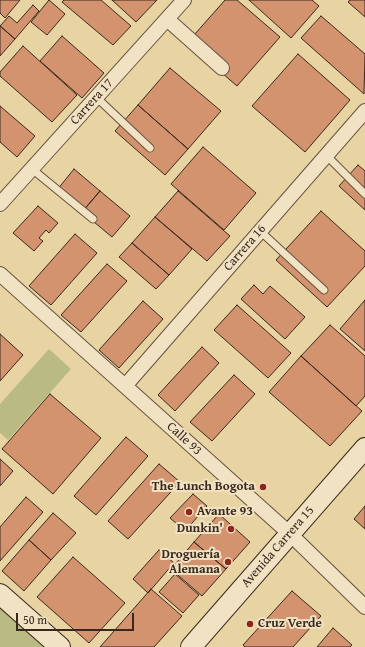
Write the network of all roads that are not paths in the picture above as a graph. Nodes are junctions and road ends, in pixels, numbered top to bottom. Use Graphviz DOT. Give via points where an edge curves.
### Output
graph roads {
  1 [pos="184,0"];
  2 [pos="167,19"];
  3 [pos="222,68"];
  4 [pos="96,97"];
  5 [pos="365,111"];
  6 [pos="150,148"];
  7 [pos="326,155"];
  8 [pos="32,168"];
  9 [pos="365,194"];
  10 [pos="0,204"];
  11 [pos="93,219"];
  12 [pos="260,231"];
  13 [pos="0,274"];
  14 [pos="324,290"];
  15 [pos="124,386"];
  16 [pos="365,448"];
  17 [pos="289,534"];
  18 [pos="0,594"];
  19 [pos="365,607"];
  20 [pos="60,647"];
  21 [pos="191,647"];
  1 -- 2 [label="street, Carrera 17"];
  2 -- 3 [label="street"];
  2 -- 4 [label="street, Carrera 17"];
  4 -- 6 [label="lane"];
  4 -- 8 [label="street, Carrera 17"];
  5 -- 7 [label="street, Carrera 16"];
  7 -- 9 [label="lane"];
  7 -- 12 [label="street, Carrera 16"];
  8 -- 10 [label="street, Carrera 17"];
  8 -- 11 [label="lane"];
  12 -- 14 [label="lane"];
  12 -- 15 [label="street, Carrera 16"];
  13 -- 15 [label="street, Calle 93"];
  15 -- 17 [label="street, Calle 93"];
  16 -- 17 [label="main road, Avenida Carrera 15"];
  17 -- 19 [label="street, Calle 93"];
  17 -- 21 [label="main road, Avenida Carrera 15"];
  18 -- 20 [label="main road" via="21,608"];
}
